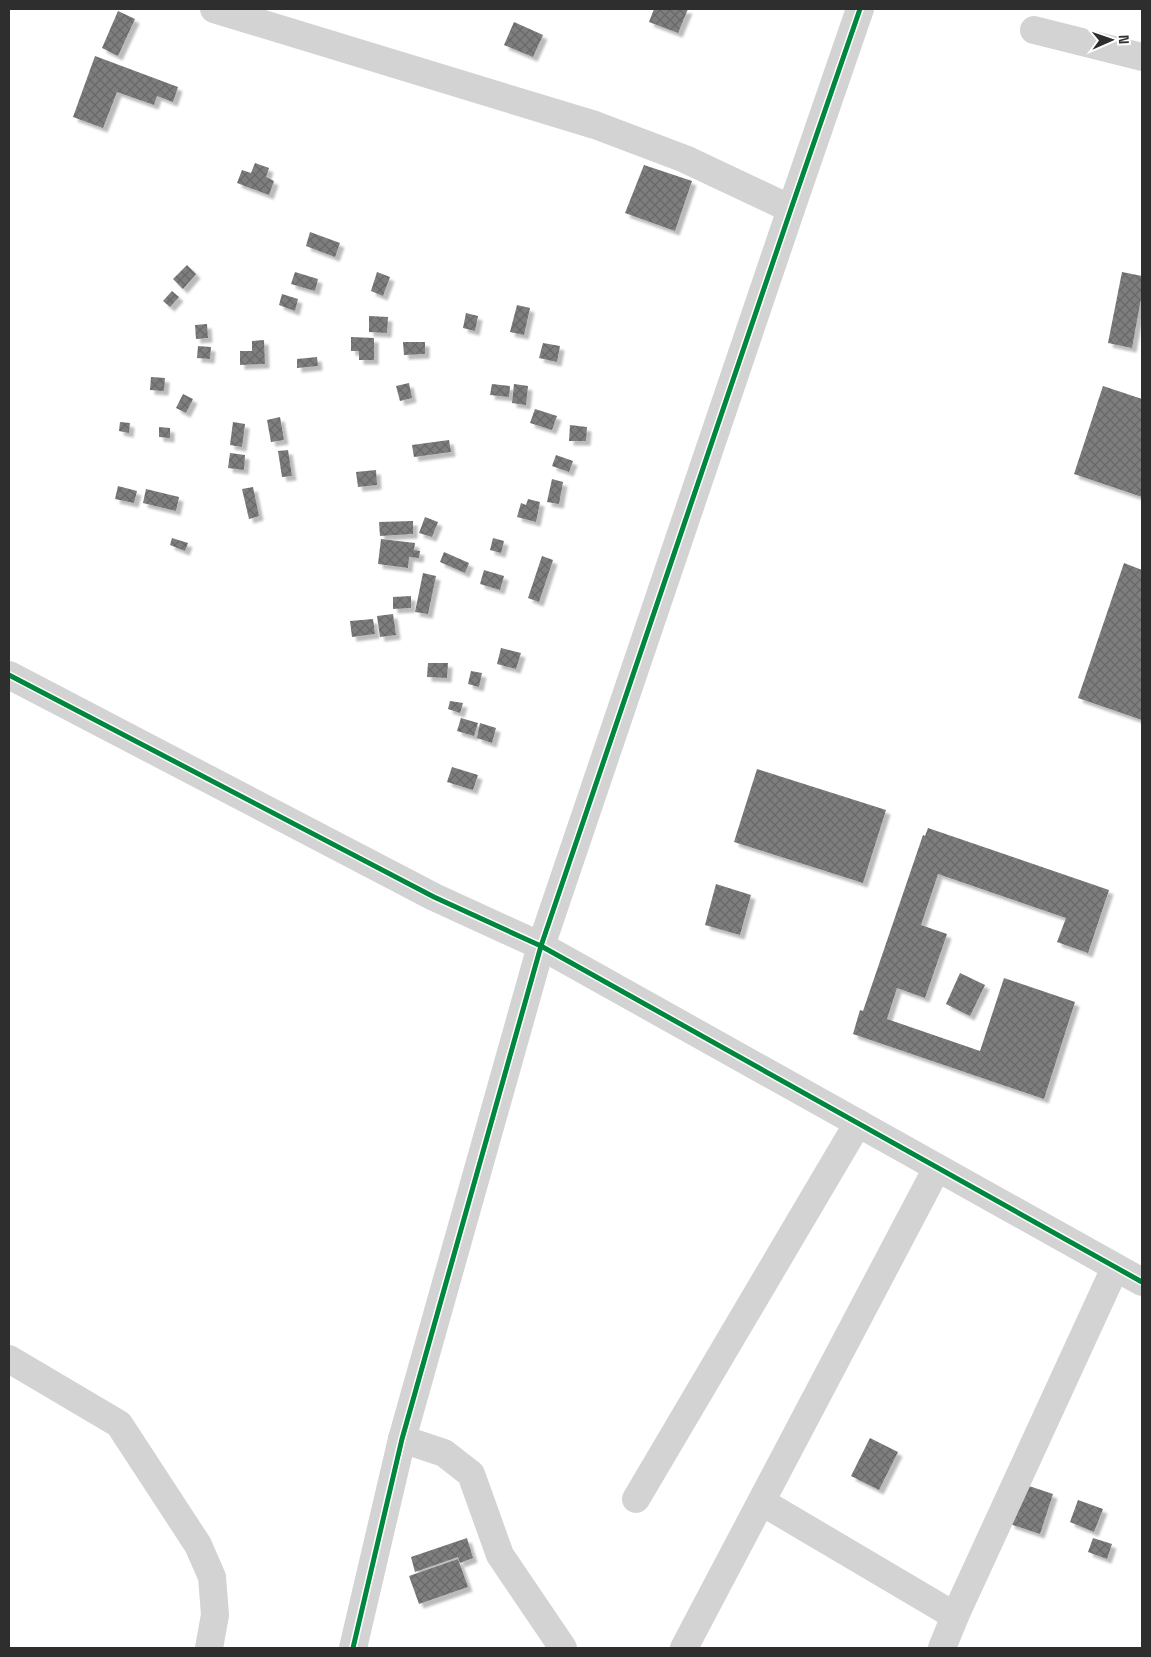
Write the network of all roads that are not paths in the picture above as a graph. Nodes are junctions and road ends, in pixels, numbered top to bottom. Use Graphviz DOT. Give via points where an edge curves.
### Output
graph roads {
  1 [pos="214,9"];
  2 [pos="860,9"];
  3 [pos="1034,30"];
  4 [pos="1142,57"];
  5 [pos="791,209"];
  6 [pos="9,675"];
  7 [pos="541,946"];
  8 [pos="858,1123"];
  9 [pos="937,1168"];
  10 [pos="1115,1268"];
  11 [pos="1141,1279"];
  12 [pos="9,1359"];
  13 [pos="402,1440"];
  14 [pos="636,1499"];
  15 [pos="762,1502"];
  16 [pos="955,1616"];
  17 [pos="208,1648"];
  18 [pos="353,1648"];
  19 [pos="563,1648"];
  20 [pos="684,1648"];
  21 [pos="942,1648"];
  1 -- 5 [label="street" via="595,125 685,159"];
  2 -- 5 [label="street"];
  3 -- 4 [label="street"];
  5 -- 7 [label="street"];
  6 -- 7 [label="street" via="434,897"];
  7 -- 8 [label="street"];
  7 -- 13 [label="street"];
  8 -- 9 [label="street"];
  8 -- 14 [label="street"];
  9 -- 10 [label="street"];
  9 -- 15 [label="street"];
  10 -- 11 [label="street"];
  10 -- 16 [label="street"];
  12 -- 17 [label="street" via="119,1424 198,1545 212,1577 215,1615"];
  13 -- 18 [label="street"];
  13 -- 19 [label="street" via="444,1453 470,1474 500,1555"];
  15 -- 16 [label="street"];
  15 -- 20 [label="street"];
  16 -- 21 [label="street"];
}
